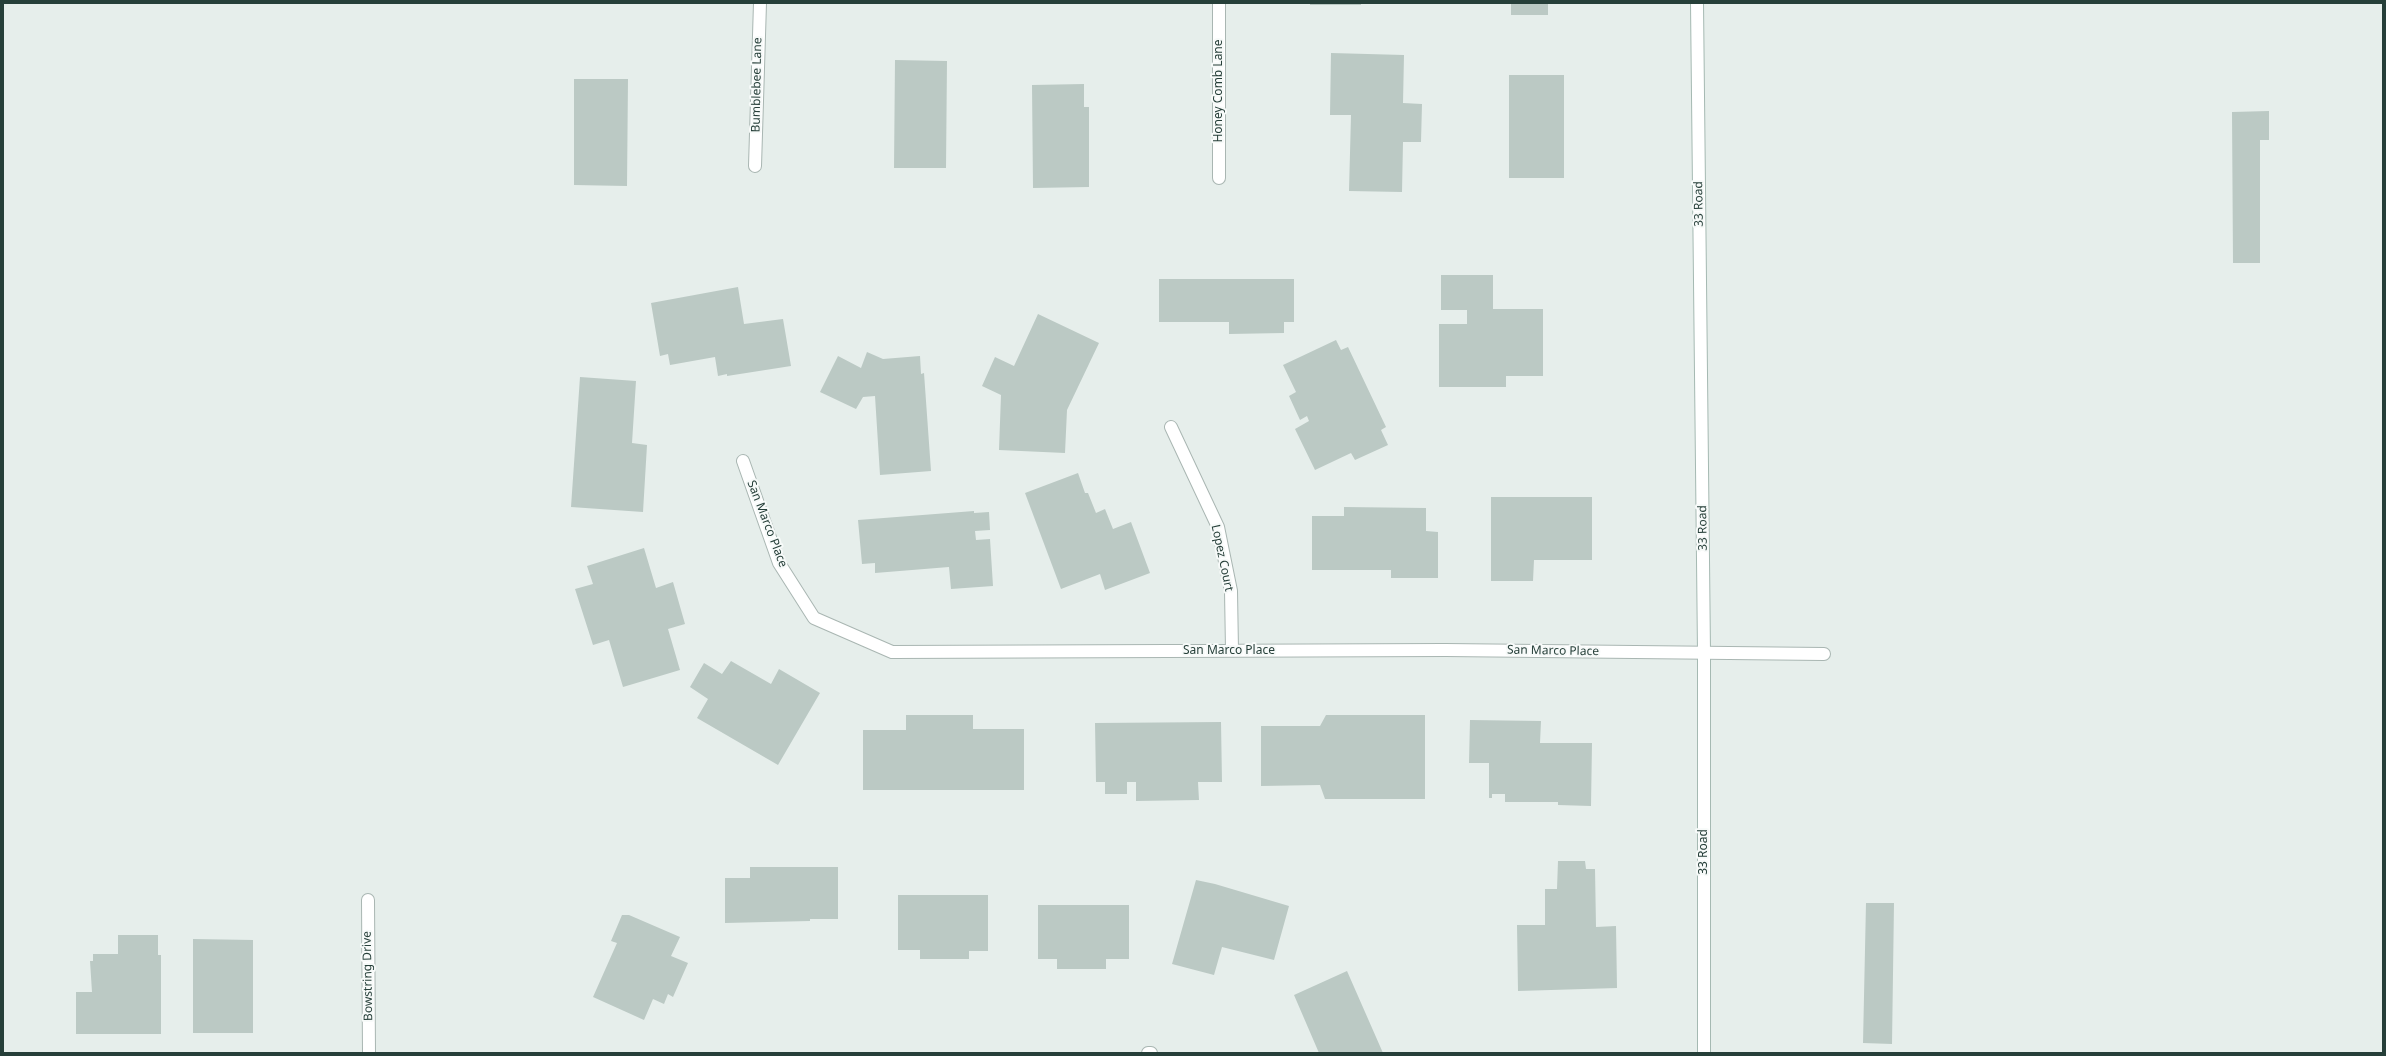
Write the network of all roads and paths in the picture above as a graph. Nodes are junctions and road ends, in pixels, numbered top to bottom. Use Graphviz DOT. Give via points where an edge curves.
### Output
graph roads {
  1 [pos="760,3"];
  2 [pos="1219,3"];
  3 [pos="1696,3"];
  4 [pos="755,166"];
  5 [pos="1218,178"];
  6 [pos="1171,427"];
  7 [pos="743,461"];
  8 [pos="1232,650"];
  9 [pos="1704,652"];
  10 [pos="1824,654"];
  11 [pos="368,900"];
  12 [pos="369,1053"];
  13 [pos="1704,1053"];
  1 -- 4 [label="street, Bumblebee Lane"];
  2 -- 5 [label="street, Honey Comb Lane"];
  3 -- 9 [label="street, 33 Road"];
  6 -- 8 [label="street, Lopez Court" via="1218,527 1230,591"];
  7 -- 8 [label="street, San Marco Place" via="779,563 814,618 892,652"];
  8 -- 9 [label="street, San Marco Place"];
  9 -- 10 [label="street, San Marco Place"];
  9 -- 13 [label="street, 33 Road"];
  11 -- 12 [label="street, Bowstring Drive"];
}
